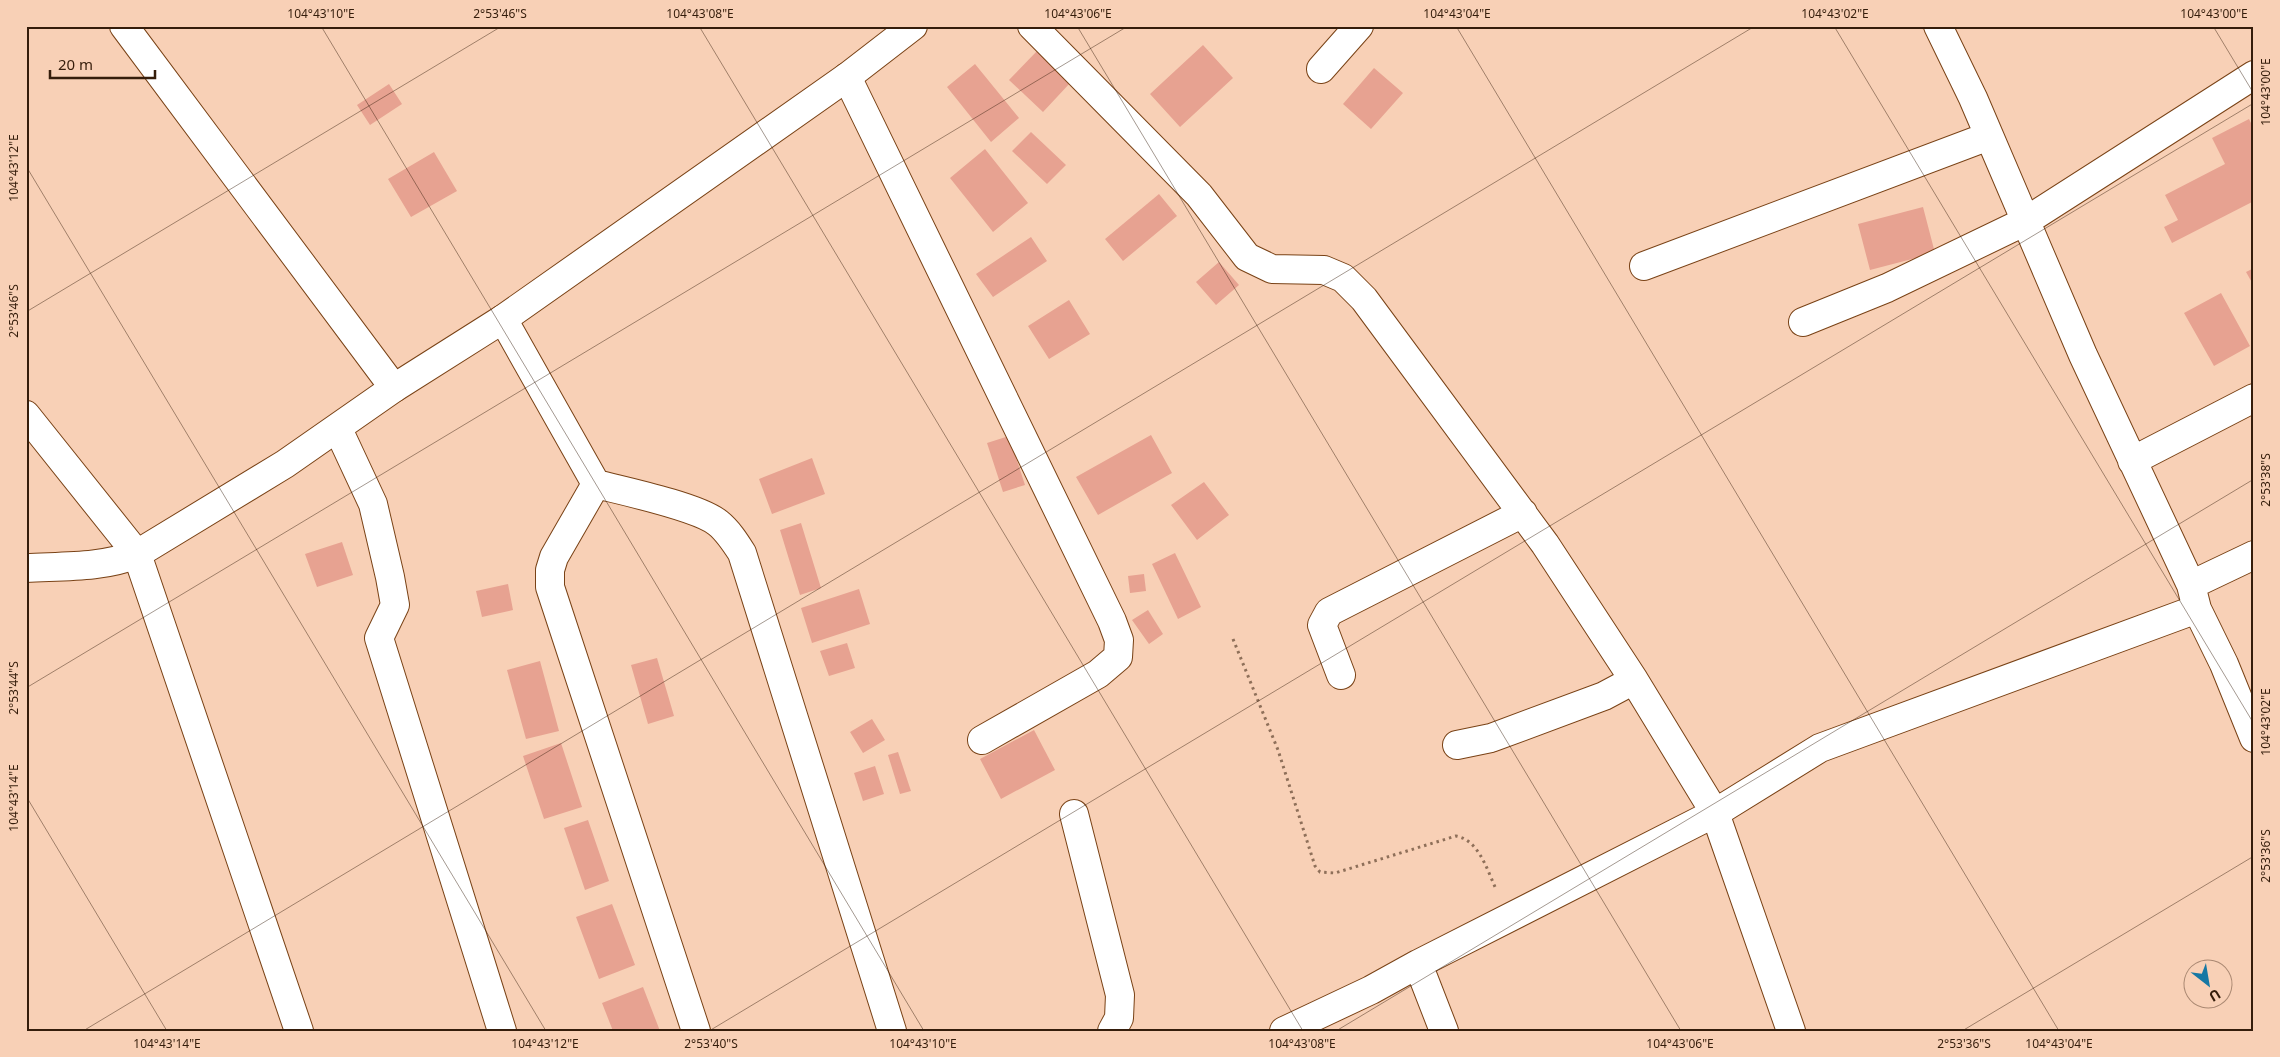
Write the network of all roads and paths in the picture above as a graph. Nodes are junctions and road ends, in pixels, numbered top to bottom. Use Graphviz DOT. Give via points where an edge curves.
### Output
graph roads {
  1 [pos="124,26"];
  2 [pos="913,26"];
  3 [pos="1032,26"];
  4 [pos="1359,26"];
  5 [pos="1938,26"];
  6 [pos="1321,69"];
  7 [pos="2254,75"];
  8 [pos="847,77"];
  9 [pos="1989,136"];
  10 [pos="2026,220"];
  11 [pos="1644,266"];
  12 [pos="504,319"];
  13 [pos="1803,322"];
  14 [pos="394,388"];
  15 [pos="2254,398"];
  16 [pos="26,415"];
  17 [pos="338,429"];
  18 [pos="2132,461"];
  19 [pos="596,484"];
  20 [pos="1523,513"];
  21 [pos="137,554"];
  22 [pos="2254,554"];
  23 [pos="26,568"];
  24 [pos="2194,597"];
  25 [pos="1232,639"];
  26 [pos="1341,675"];
  27 [pos="1634,680"];
  28 [pos="2254,738"];
  29 [pos="982,740"];
  30 [pos="1457,746"];
  31 [pos="1716,813"];
  32 [pos="1074,814"];
  33 [pos="1511,918"];
  34 [pos="1418,964"];
  35 [pos="299,1031"];
  36 [pos="502,1031"];
  37 [pos="696,1031"];
  38 [pos="892,1031"];
  39 [pos="1112,1031"];
  40 [pos="1284,1031"];
  41 [pos="1444,1031"];
  42 [pos="1791,1031"];
  1 -- 14 [label="street"];
  2 -- 8 [label="street"];
  3 -- 20 [label="street" via="1199,195 1247,256 1272,269 1324,270 1343,278 1359,294"];
  4 -- 6 [label="street"];
  5 -- 9 [label="street"];
  7 -- 10 [label="street"];
  8 -- 12 [label="street"];
  8 -- 29 [label="street" via="1119,640 1118,657 1098,674"];
  9 -- 10 [label="street"];
  9 -- 11 [label="street"];
  10 -- 13 [label="street" via="1887,288"];
  10 -- 18 [label="street"];
  12 -- 14 [label="street"];
  12 -- 19 [label="street"];
  14 -- 17 [label="street"];
  15 -- 18 [label="street"];
  16 -- 21 [label="street"];
  17 -- 21 [label="street"];
  17 -- 36 [label="street" via="373,504 390,577 395,605 379,638"];
  18 -- 24 [label="street"];
  19 -- 37 [label="street" via="554,557 550,587"];
  19 -- 38 [label="street" via="699,513 718,522 742,554"];
  20 -- 26 [label="street" via="1329,612 1322,625"];
  20 -- 27 [label="street"];
  21 -- 23 [label="street" via="104,564"];
  21 -- 35 [label="street"];
  22 -- 24 [label="street"];
  24 -- 28 [label="street"];
  24 -- 31 [label="street" via="1820,748"];
  25 -- 33 [label="path" via="1278,750 1315,866 1320,872 1335,873 1456,836 1466,838 1480,855"];
  27 -- 30 [label="street" via="1604,696 1491,738"];
  27 -- 31 [label="street"];
  31 -- 33 [label="street"];
  31 -- 42 [label="street"];
  32 -- 39 [label="street" via="1120,995 1119,1018"];
  33 -- 34 [label="street"];
  34 -- 40 [label="street"];
  34 -- 41 [label="street"];
}
